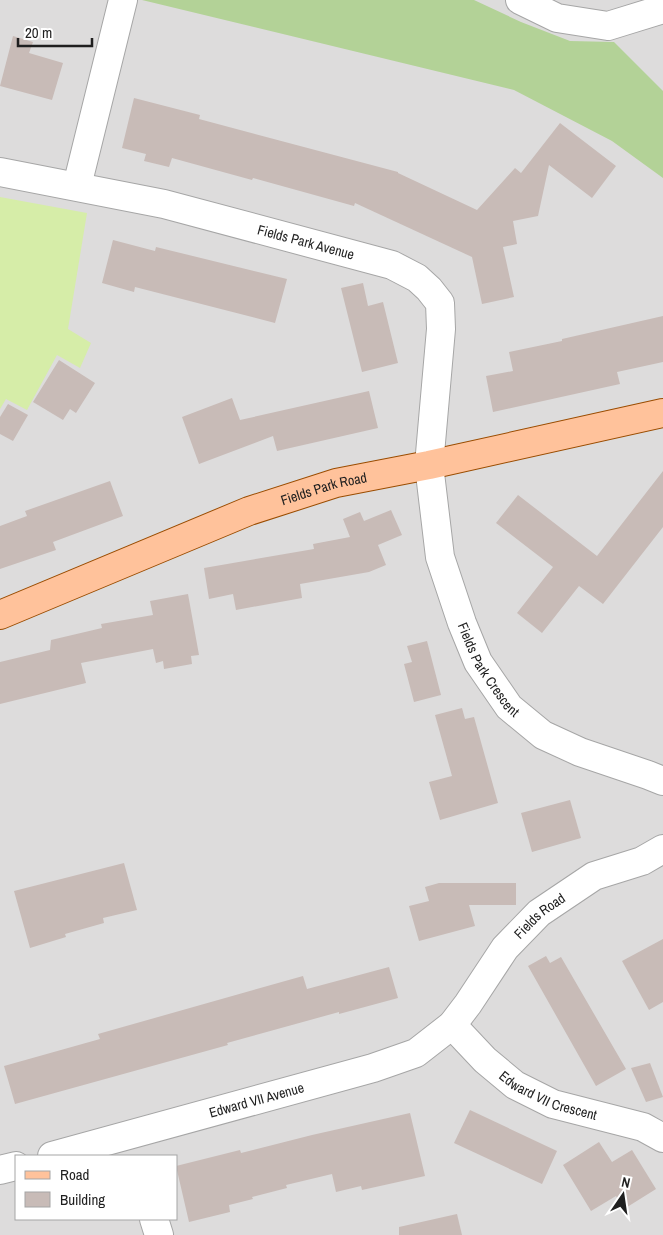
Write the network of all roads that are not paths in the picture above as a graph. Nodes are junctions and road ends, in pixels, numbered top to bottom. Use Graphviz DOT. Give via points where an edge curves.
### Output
graph roads {
  1 [pos="123,0"];
  2 [pos="520,0"];
  3 [pos="663,9"];
  4 [pos="0,172"];
  5 [pos="77,186"];
  6 [pos="663,413"];
  7 [pos="428,465"];
  8 [pos="0,615"];
  9 [pos="663,782"];
  10 [pos="663,849"];
  11 [pos="452,1025"];
  12 [pos="663,1138"];
  13 [pos="134,1146"];
  14 [pos="60,1155"];
  15 [pos="15,1166"];
  16 [pos="0,1170"];
  17 [pos="154,1220"];
  18 [pos="159,1235"];
  1 -- 5 [label="street"];
  2 -- 3 [label="street" via="558,18 608,26"];
  4 -- 5 [label="street, Fields Park Avenue"];
  5 -- 7 [label="street, Fields Park Avenue" via="164,204 369,258 417,278 440,303 441,329"];
  6 -- 7 [label="main road, Fields Park Road"];
  7 -- 8 [label="main road, Fields Park Road" via="336,483 249,510"];
  7 -- 9 [label="street, Fields Park Crescent" via="440,556 462,623 478,662 509,707 543,735"];
  10 -- 11 [label="street, Fields Road" via="642,861 594,876 539,913 506,948"];
  11 -- 12 [label="street, Edward VII Crescent" via="515,1085 553,1104 642,1126"];
  11 -- 13 [label="street, Edward VII Avenue" via="416,1053"];
  13 -- 14 [label="street, Edward VII Avenue"];
  15 -- 16 [label="street"];
  17 -- 18 [label="street"];
}
